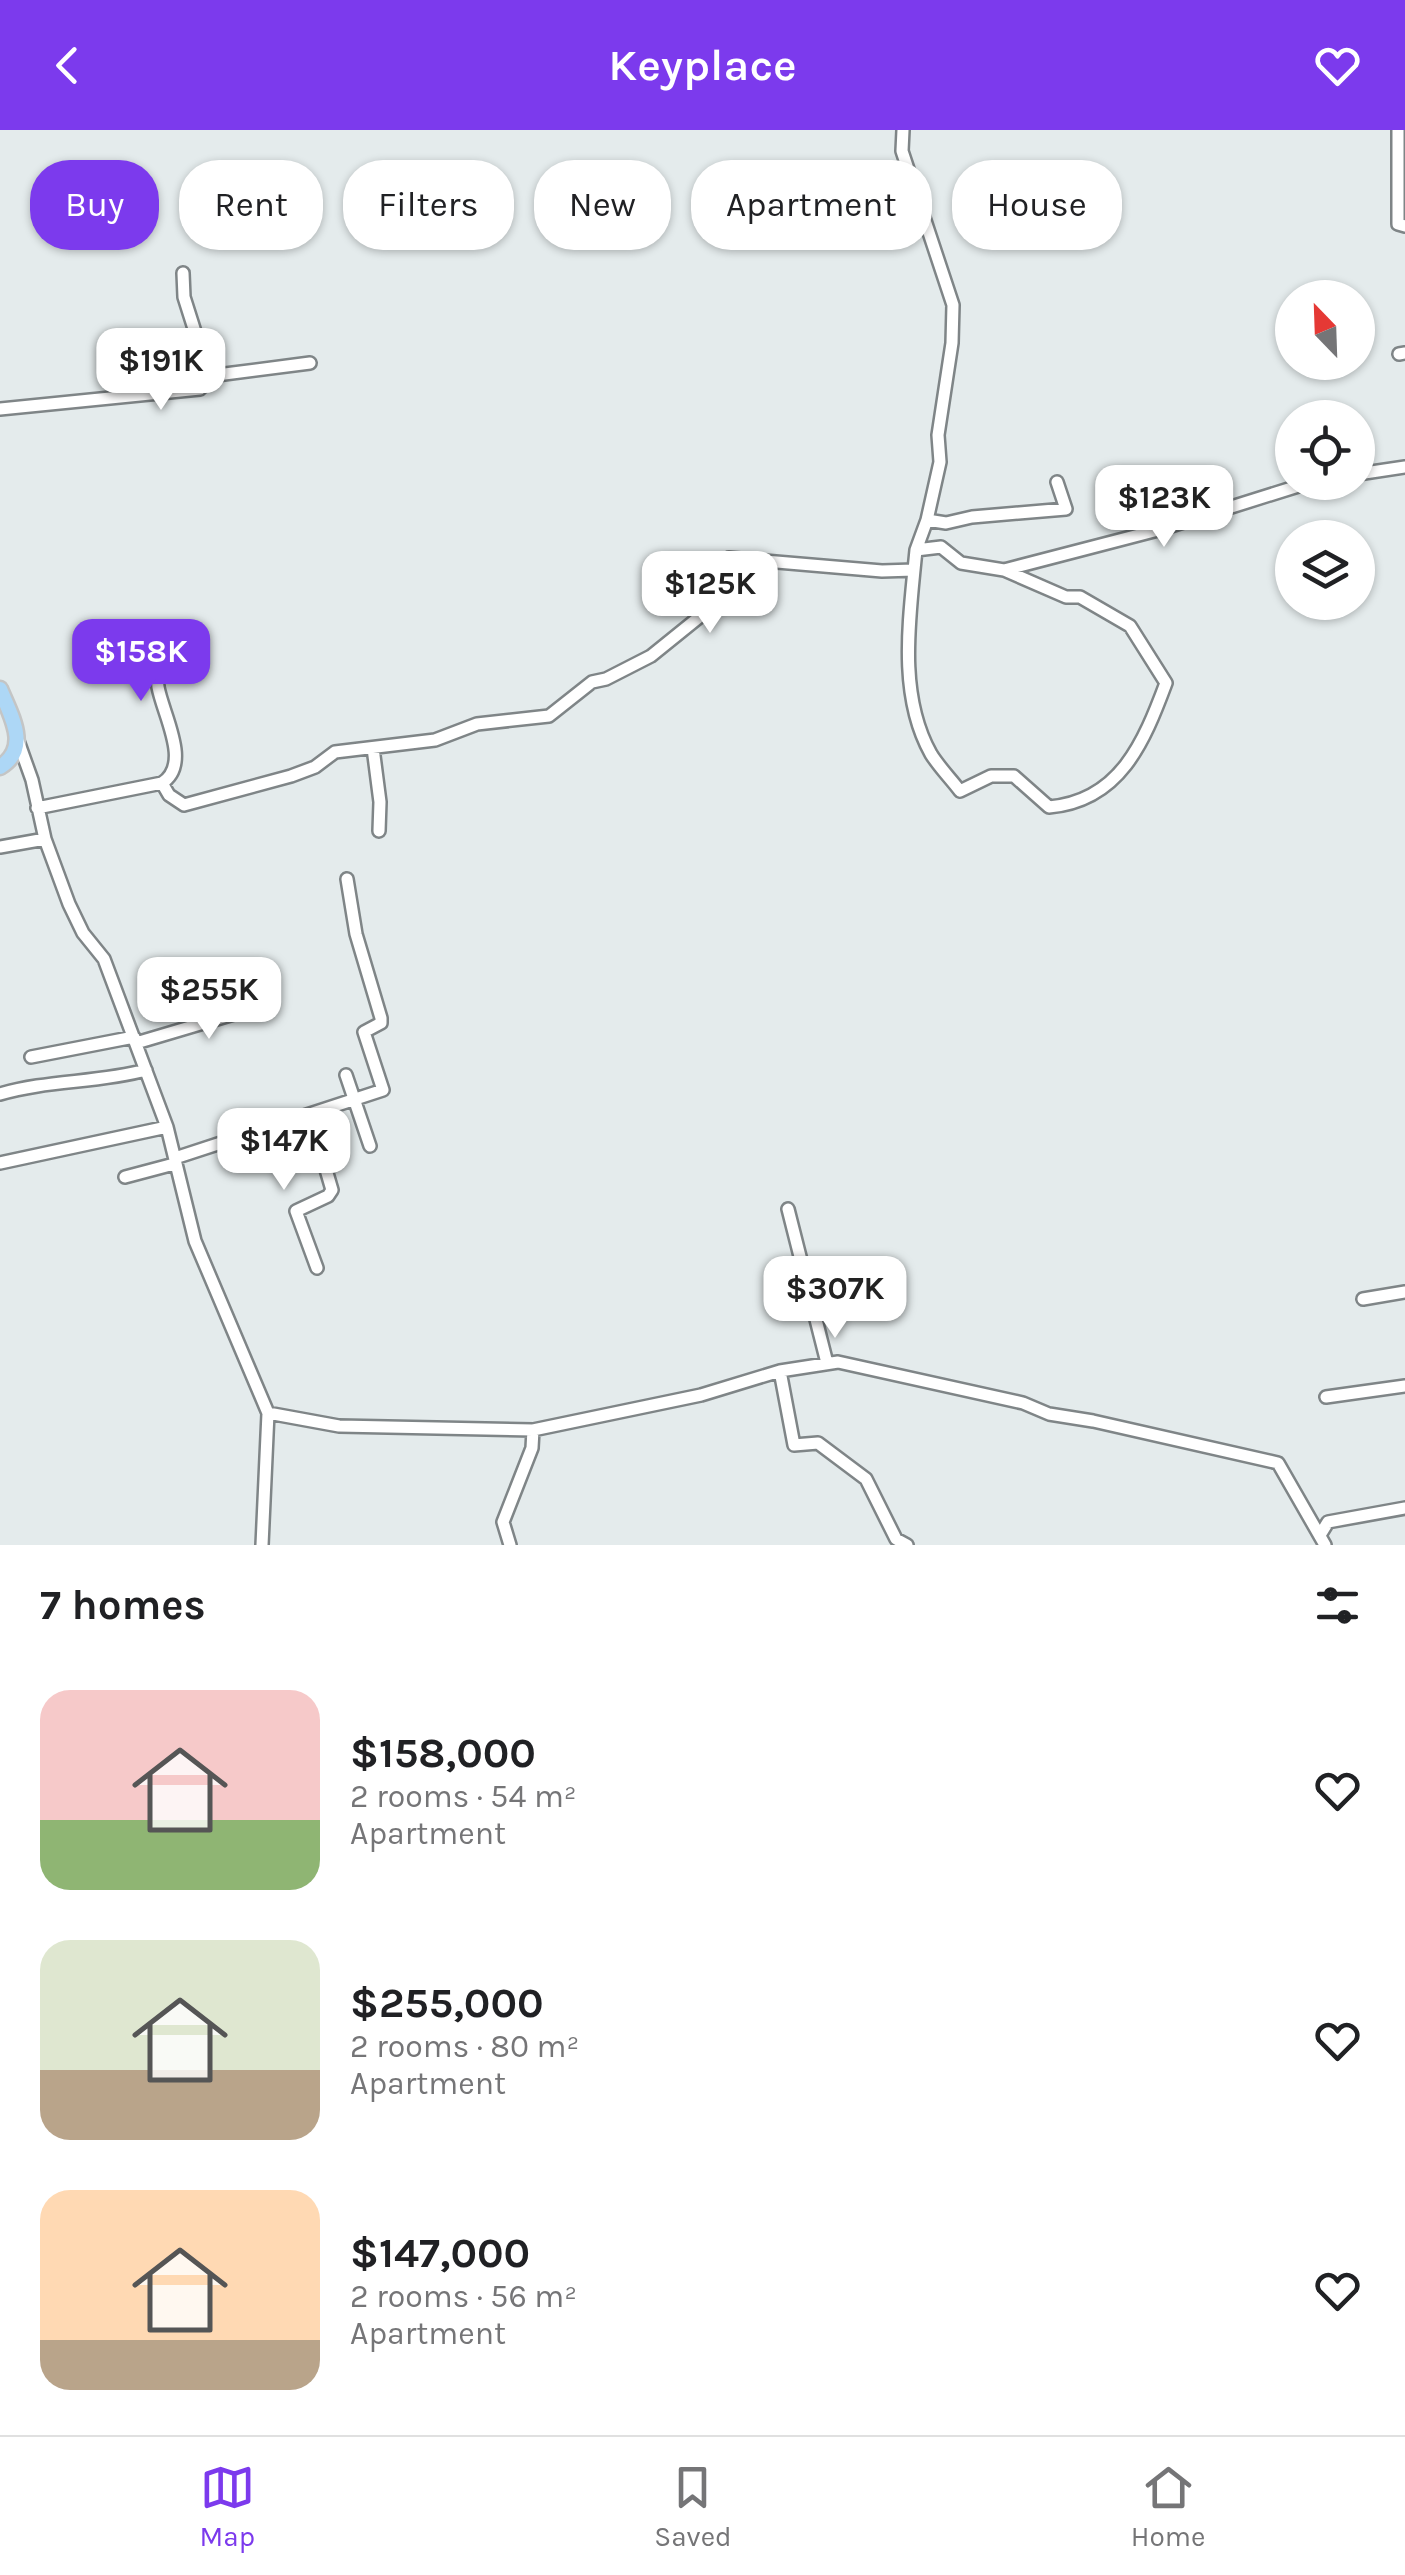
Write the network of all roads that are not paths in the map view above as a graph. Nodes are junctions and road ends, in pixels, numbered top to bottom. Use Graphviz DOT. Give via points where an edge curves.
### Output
graph roads {
  1 [pos="902,130"];
  2 [pos="1398,130"];
  3 [pos="1405,226"];
  4 [pos="183,273"];
  5 [pos="310,363"];
  6 [pos="209,376"];
  7 [pos="0,409"];
  8 [pos="1405,468"];
  9 [pos="1375,472"];
  10 [pos="1058,482"];
  11 [pos="1275,493"];
  12 [pos="927,520"];
  13 [pos="916,550"];
  14 [pos="914,570"];
  15 [pos="1004,570"];
  16 [pos="157,638"];
  17 [pos="0,690"];
  18 [pos="17,738"];
  19 [pos="373,748"];
  20 [pos="0,768"];
  21 [pos="162,784"];
  22 [pos="36,808"];
  23 [pos="379,831"];
  24 [pos="45,839"];
  25 [pos="0,848"];
  26 [pos="348,879"];
  27 [pos="271,1003"];
  28 [pos="135,1040"];
  29 [pos="31,1057"];
  30 [pos="146,1070"];
  31 [pos="346,1075"];
  32 [pos="0,1094"];
  33 [pos="356,1101"];
  34 [pos="310,1116"];
  35 [pos="166,1127"];
  36 [pos="370,1146"];
  37 [pos="175,1161"];
  38 [pos="0,1163"];
  39 [pos="124,1177"];
  40 [pos="788,1209"];
  41 [pos="317,1268"];
  42 [pos="1405,1292"];
  43 [pos="1364,1299"];
  44 [pos="828,1364"];
  45 [pos="780,1371"];
  46 [pos="1405,1386"];
  47 [pos="1326,1397"];
  48 [pos="268,1413"];
  49 [pos="533,1430"];
  50 [pos="1405,1508"];
  51 [pos="1322,1540"];
  52 [pos="262,1545"];
  53 [pos="510,1545"];
  54 [pos="907,1545"];
  1 -- 12 [label="street" via="902,151 953,304 940,462"];
  2 -- 3 [label="street" via="1398,224"];
  4 -- 6 [label="street" via="184,298"];
  5 -- 6 [label="street"];
  6 -- 7 [label="street" via="200,390"];
  8 -- 9 [label="street"];
  10 -- 12 [label="street" via="1066,509"];
  11 -- 15 [label="street"];
  12 -- 13 [label="street"];
  13 -- 14 [label="street"];
  13 -- 15 [label="street" via="941,547 961,564"];
  14 -- 15 [label="street" via="910,698 931,754 960,791 991,776 1014,776 1050,808 1072,806 1095,796 1122,770 1147,734 1166,684 1130,626 1080,596 1066,597"];
  14 -- 19 [label="street" via="730,558 703,614 651,656 592,682 549,716 477,724 435,740"];
  16 -- 21 [label="street" via="158,685 177,760"];
  17 -- 18 [label="main road"];
  18 -- 20 [label="main road"];
  18 -- 22 [label="street"];
  19 -- 21 [label="street" via="335,752 290,776 184,805"];
  19 -- 23 [label="street"];
  21 -- 22 [label="street"];
  22 -- 24 [label="street"];
  24 -- 25 [label="street"];
  24 -- 28 [label="street"];
  26 -- 33 [label="street" via="381,1023 364,1032 383,1090"];
  27 -- 28 [label="street"];
  28 -- 29 [label="street"];
  28 -- 30 [label="street"];
  30 -- 32 [label="street"];
  30 -- 35 [label="street"];
  31 -- 33 [label="street"];
  33 -- 34 [label="street"];
  33 -- 36 [label="street"];
  34 -- 37 [label="street"];
  34 -- 41 [label="street" via="332,1190 296,1211"];
  35 -- 37 [label="street"];
  35 -- 38 [label="street"];
  37 -- 39 [label="street"];
  37 -- 48 [label="street" via="194,1241"];
  40 -- 44 [label="street"];
  42 -- 43 [label="street"];
  44 -- 45 [label="street"];
  44 -- 51 [label="street" via="900,1373 1049,1414 1278,1463"];
  45 -- 49 [label="street"];
  45 -- 54 [label="street" via="794,1445 818,1443 866,1479 896,1539"];
  46 -- 47 [label="street"];
  48 -- 49 [label="street" via="339,1426"];
  48 -- 52 [label="street"];
  49 -- 53 [label="street" via="503,1522"];
  50 -- 51 [label="street" via="1328,1522"];
}
